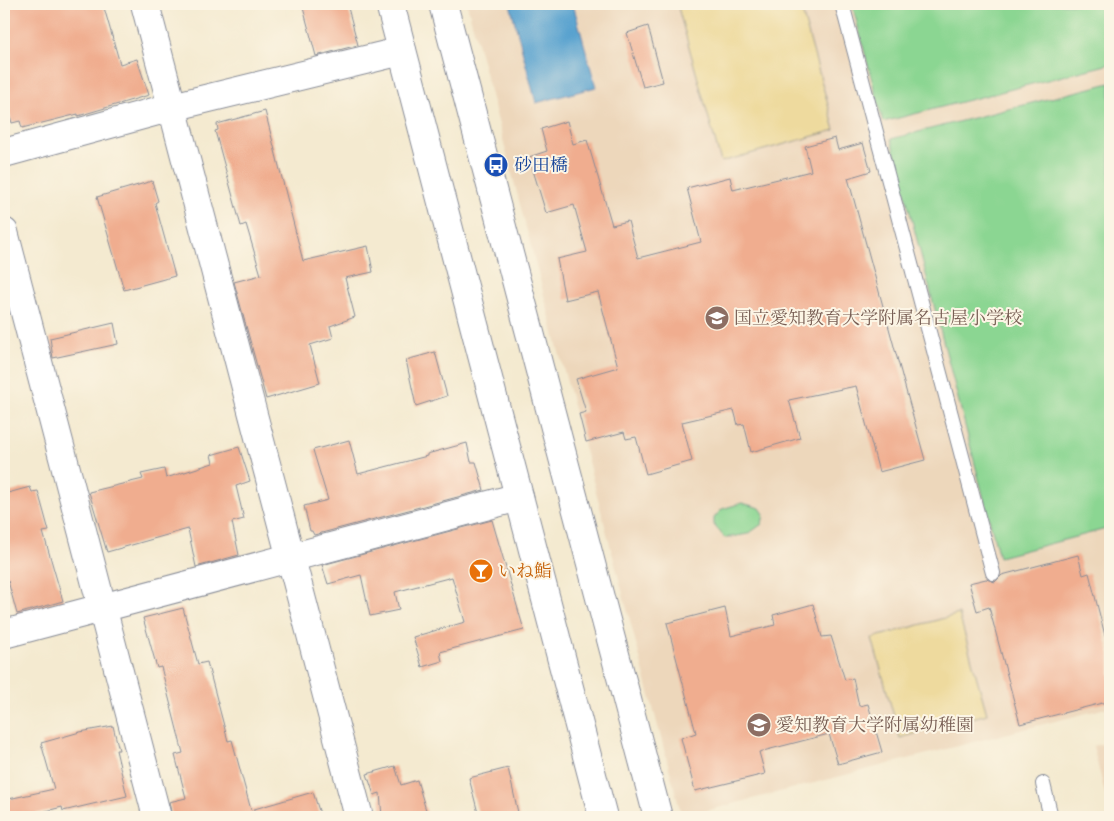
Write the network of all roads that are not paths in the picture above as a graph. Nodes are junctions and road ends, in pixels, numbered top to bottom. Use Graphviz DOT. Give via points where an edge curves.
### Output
graph roads {
  1 [pos="145,4"];
  2 [pos="390,4"];
  3 [pos="443,4"];
  4 [pos="842,4"];
  5 [pos="402,50"];
  6 [pos="172,107"];
  7 [pos="4,153"];
  8 [pos="4,232"];
  9 [pos="519,497"];
  10 [pos="290,558"];
  11 [pos="993,573"];
  12 [pos="101,606"];
  13 [pos="4,634"];
  14 [pos="1043,784"];
  15 [pos="157,817"];
  16 [pos="359,817"];
  17 [pos="602,817"];
  18 [pos="658,817"];
  19 [pos="1051,817"];
  1 -- 6 [label="street"];
  2 -- 5 [label="street"];
  3 -- 18 [label="street"];
  4 -- 11 [label="lane"];
  5 -- 6 [label="street"];
  5 -- 9 [label="street"];
  6 -- 7 [label="street"];
  6 -- 10 [label="street"];
  8 -- 12 [label="street"];
  9 -- 10 [label="street"];
  9 -- 17 [label="street"];
  10 -- 12 [label="street"];
  10 -- 16 [label="street"];
  12 -- 13 [label="street"];
  12 -- 15 [label="street"];
  14 -- 19 [label="lane"];
}
